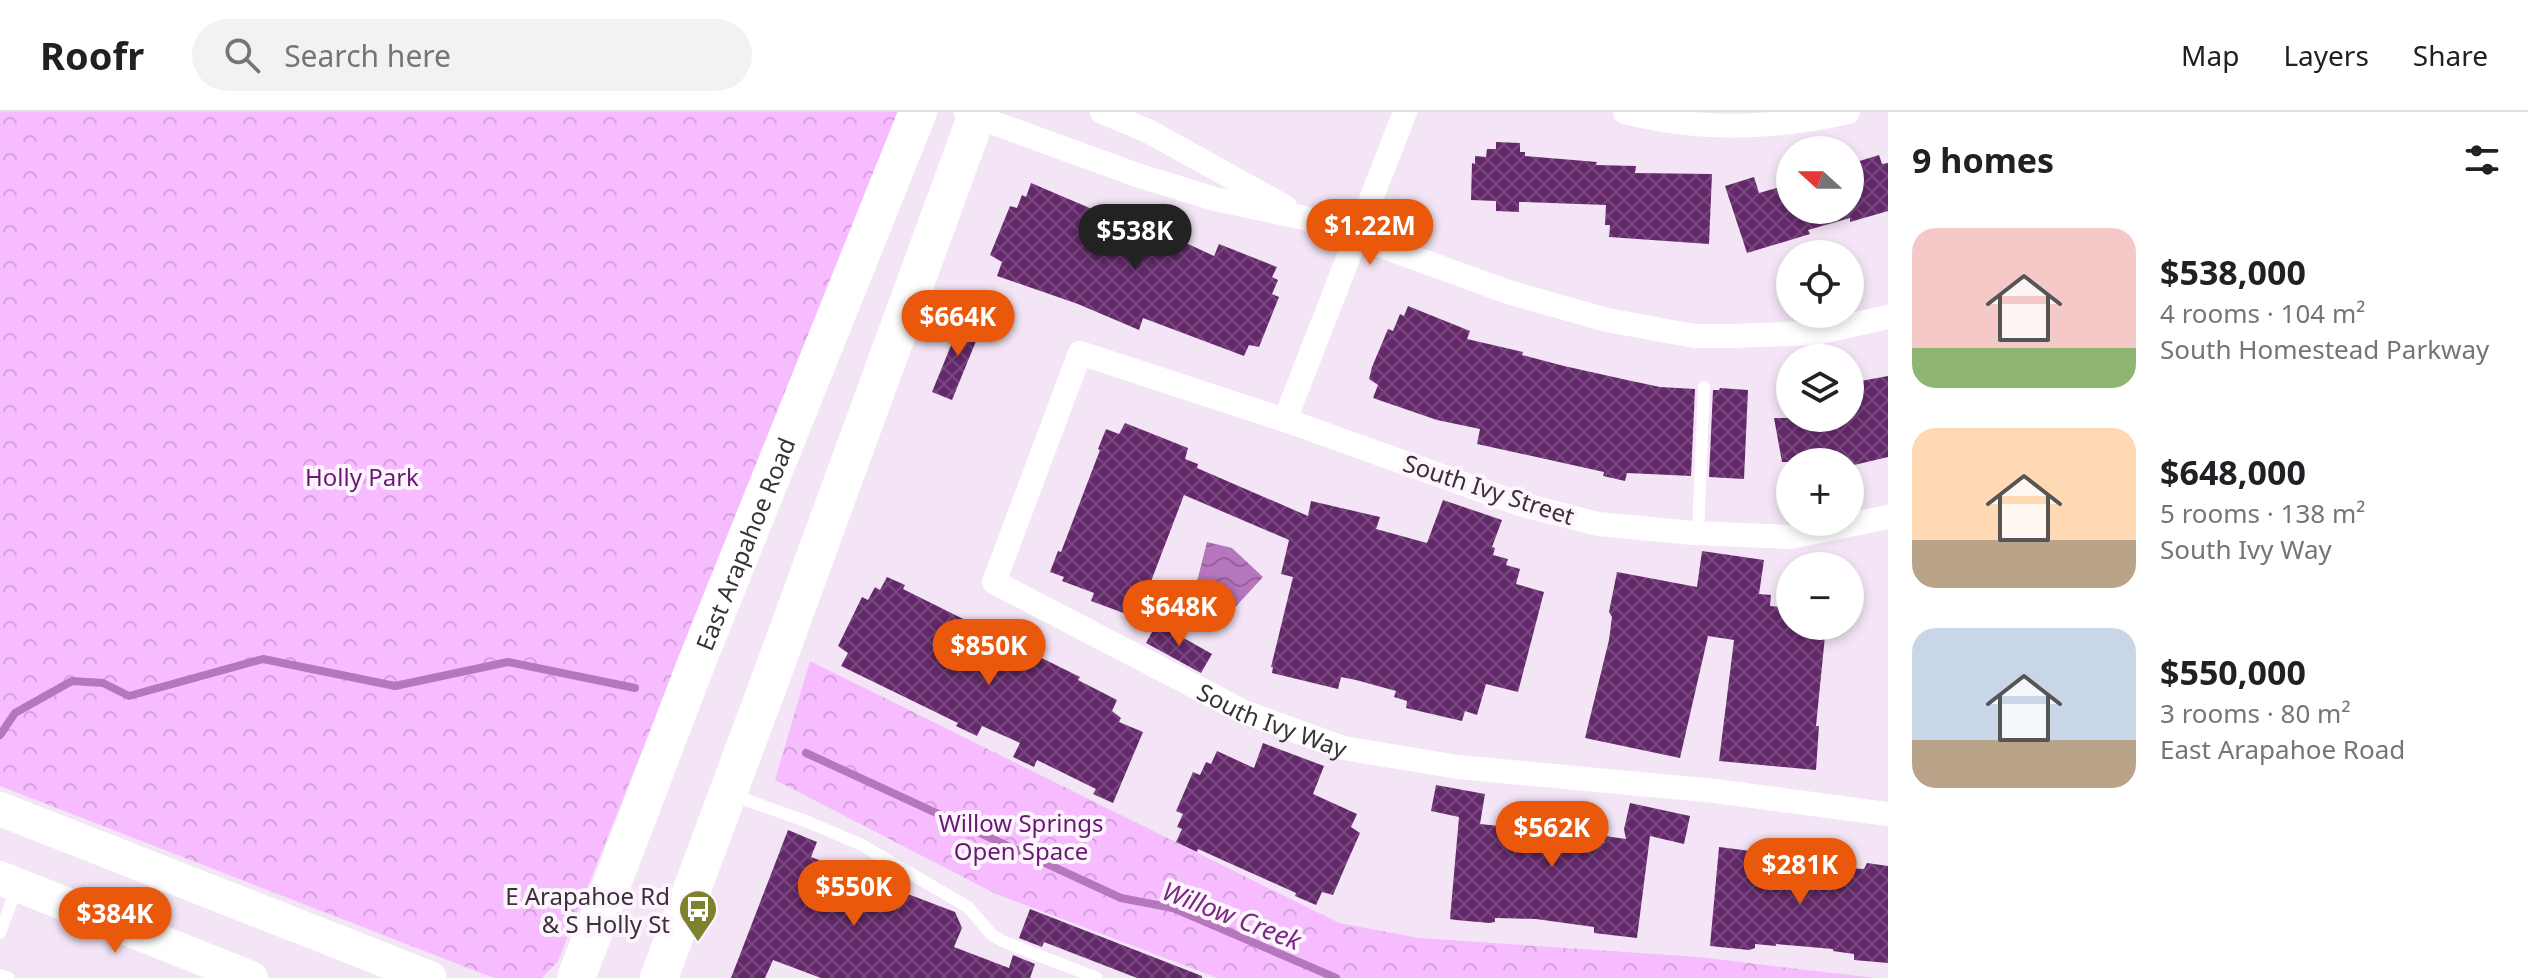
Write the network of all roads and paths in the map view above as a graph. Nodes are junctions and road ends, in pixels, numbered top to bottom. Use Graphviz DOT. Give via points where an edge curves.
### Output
graph roads {
  1 [pos="918,112"];
  2 [pos="1102,112"];
  3 [pos="1405,112"];
  4 [pos="1625,112"];
  5 [pos="1848,112"];
  6 [pos="973,114"];
  7 [pos="1305,218"];
  8 [pos="1356,237"];
  9 [pos="1888,317"];
  10 [pos="1704,387"];
  11 [pos="1285,420"];
  12 [pos="1888,517"];
  13 [pos="1698,533"];
  14 [pos="728,794"];
  15 [pos="0,809"];
  16 [pos="1888,814"];
  17 [pos="9,882"];
  18 [pos="0,933"];
  19 [pos="0,975"];
  20 [pos="9,978"];
  21 [pos="251,978"];
  22 [pos="430,978"];
  23 [pos="576,978"];
  24 [pos="659,978"];
  25 [pos="1097,978"];
  1 -- 23 [label="main road, East Arapahoe Road"];
  2 -- 7 [label="street" via="1161,137"];
  3 -- 8 [label="street"];
  4 -- 5 [label="street" via="1717,127 1804,122"];
  6 -- 7 [label="street" via="1137,175"];
  6 -- 14 [label="main road"];
  7 -- 8 [label="street"];
  8 -- 9 [label="street" via="1522,297 1592,317 1694,336 1816,333"];
  8 -- 11 [label="street"];
  10 -- 13 [label="lane"];
  11 -- 13 [label="street, South Ivy Street" via="1520,504 1598,524"];
  11 -- 16 [label="street, South Ivy Way" via="1080,353 994,582 1244,712 1343,748 1458,767 1715,791"];
  12 -- 13 [label="street, South Ivy Street" via="1790,537"];
  14 -- 24 [label="main road"];
  14 -- 25 [label="lane" via="860,844 968,907 1002,941"];
  15 -- 22 [label="main road"];
  17 -- 18 [label="lane"];
  17 -- 21 [label="main road"];
  19 -- 20 [label="lane"];
}
